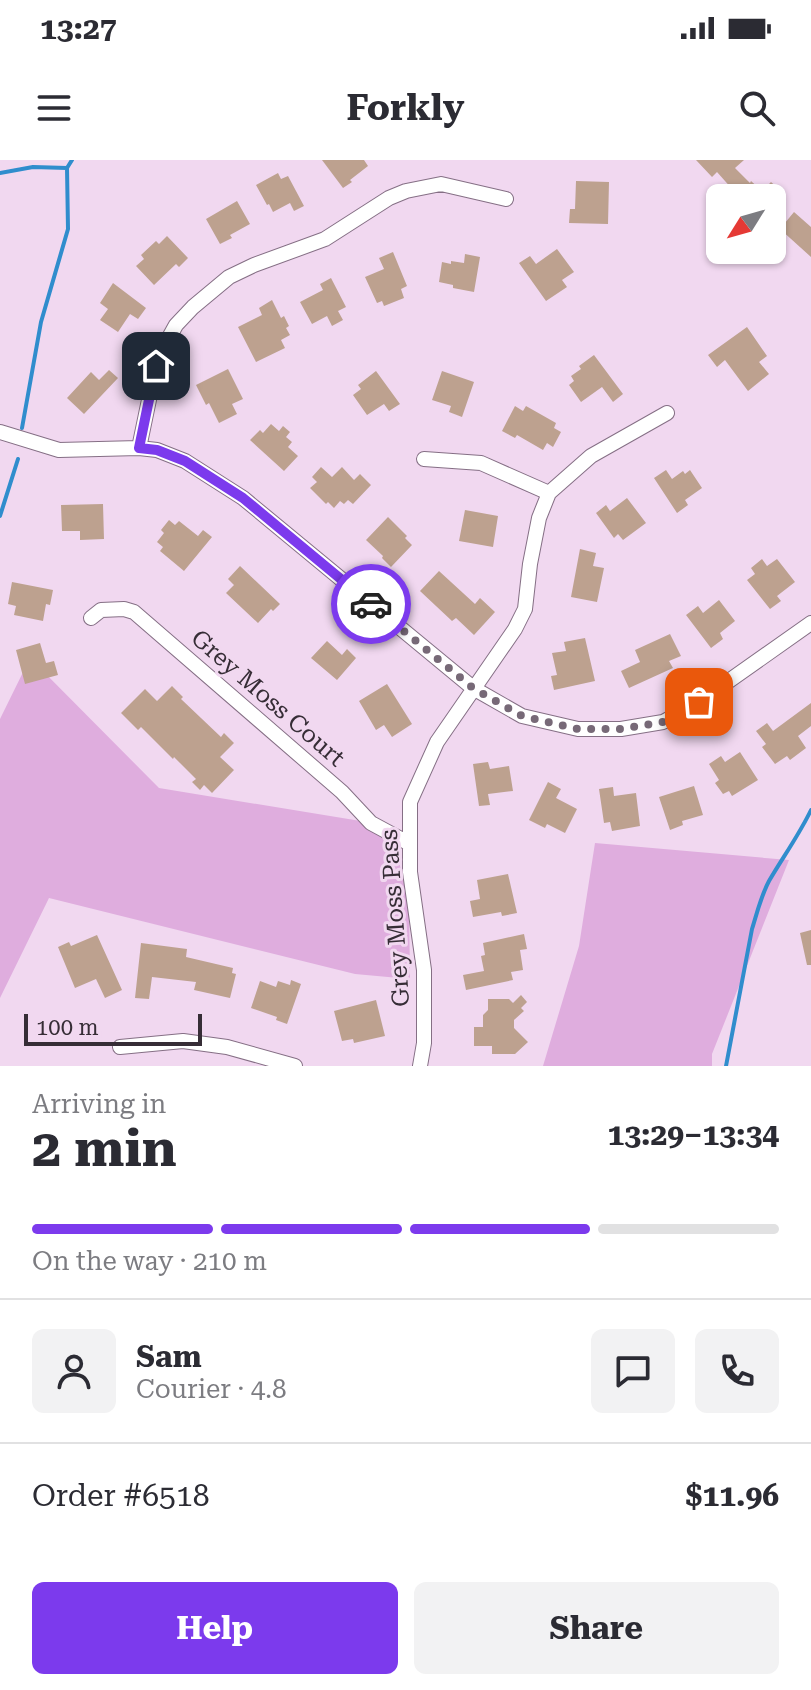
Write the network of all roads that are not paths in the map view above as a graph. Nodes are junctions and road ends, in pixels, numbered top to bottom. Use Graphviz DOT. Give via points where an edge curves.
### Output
graph roads {
  1 [pos="506,199"];
  2 [pos="667,413"];
  3 [pos="0,432"];
  4 [pos="139,448"];
  5 [pos="424,459"];
  6 [pos="549,493"];
  7 [pos="91,618"];
  8 [pos="811,623"];
  9 [pos="473,688"];
  10 [pos="410,844"];
  11 [pos="120,1047"];
  12 [pos="295,1066"];
  13 [pos="420,1066"];
  1 -- 4 [label="street" via="441,184 406,191 325,239 229,277 193,307 166,343"];
  2 -- 6 [label="street" via="591,456"];
  3 -- 4 [label="street" via="59,450"];
  4 -- 9 [label="street" via="185,461 243,498"];
  5 -- 6 [label="street" via="481,463"];
  6 -- 9 [label="street, Grey Moss Pass" via="539,518 525,609"];
  7 -- 10 [label="street, Grey Moss Court" via="101,610 134,612 371,823"];
  8 -- 9 [label="street" via="699,702 644,726 578,729 522,716"];
  9 -- 10 [label="street, Grey Moss Pass" via="437,742 410,802"];
  10 -- 13 [label="street, Grey Moss Pass" via="424,970"];
  11 -- 12 [label="street" via="183,1041"];
}
